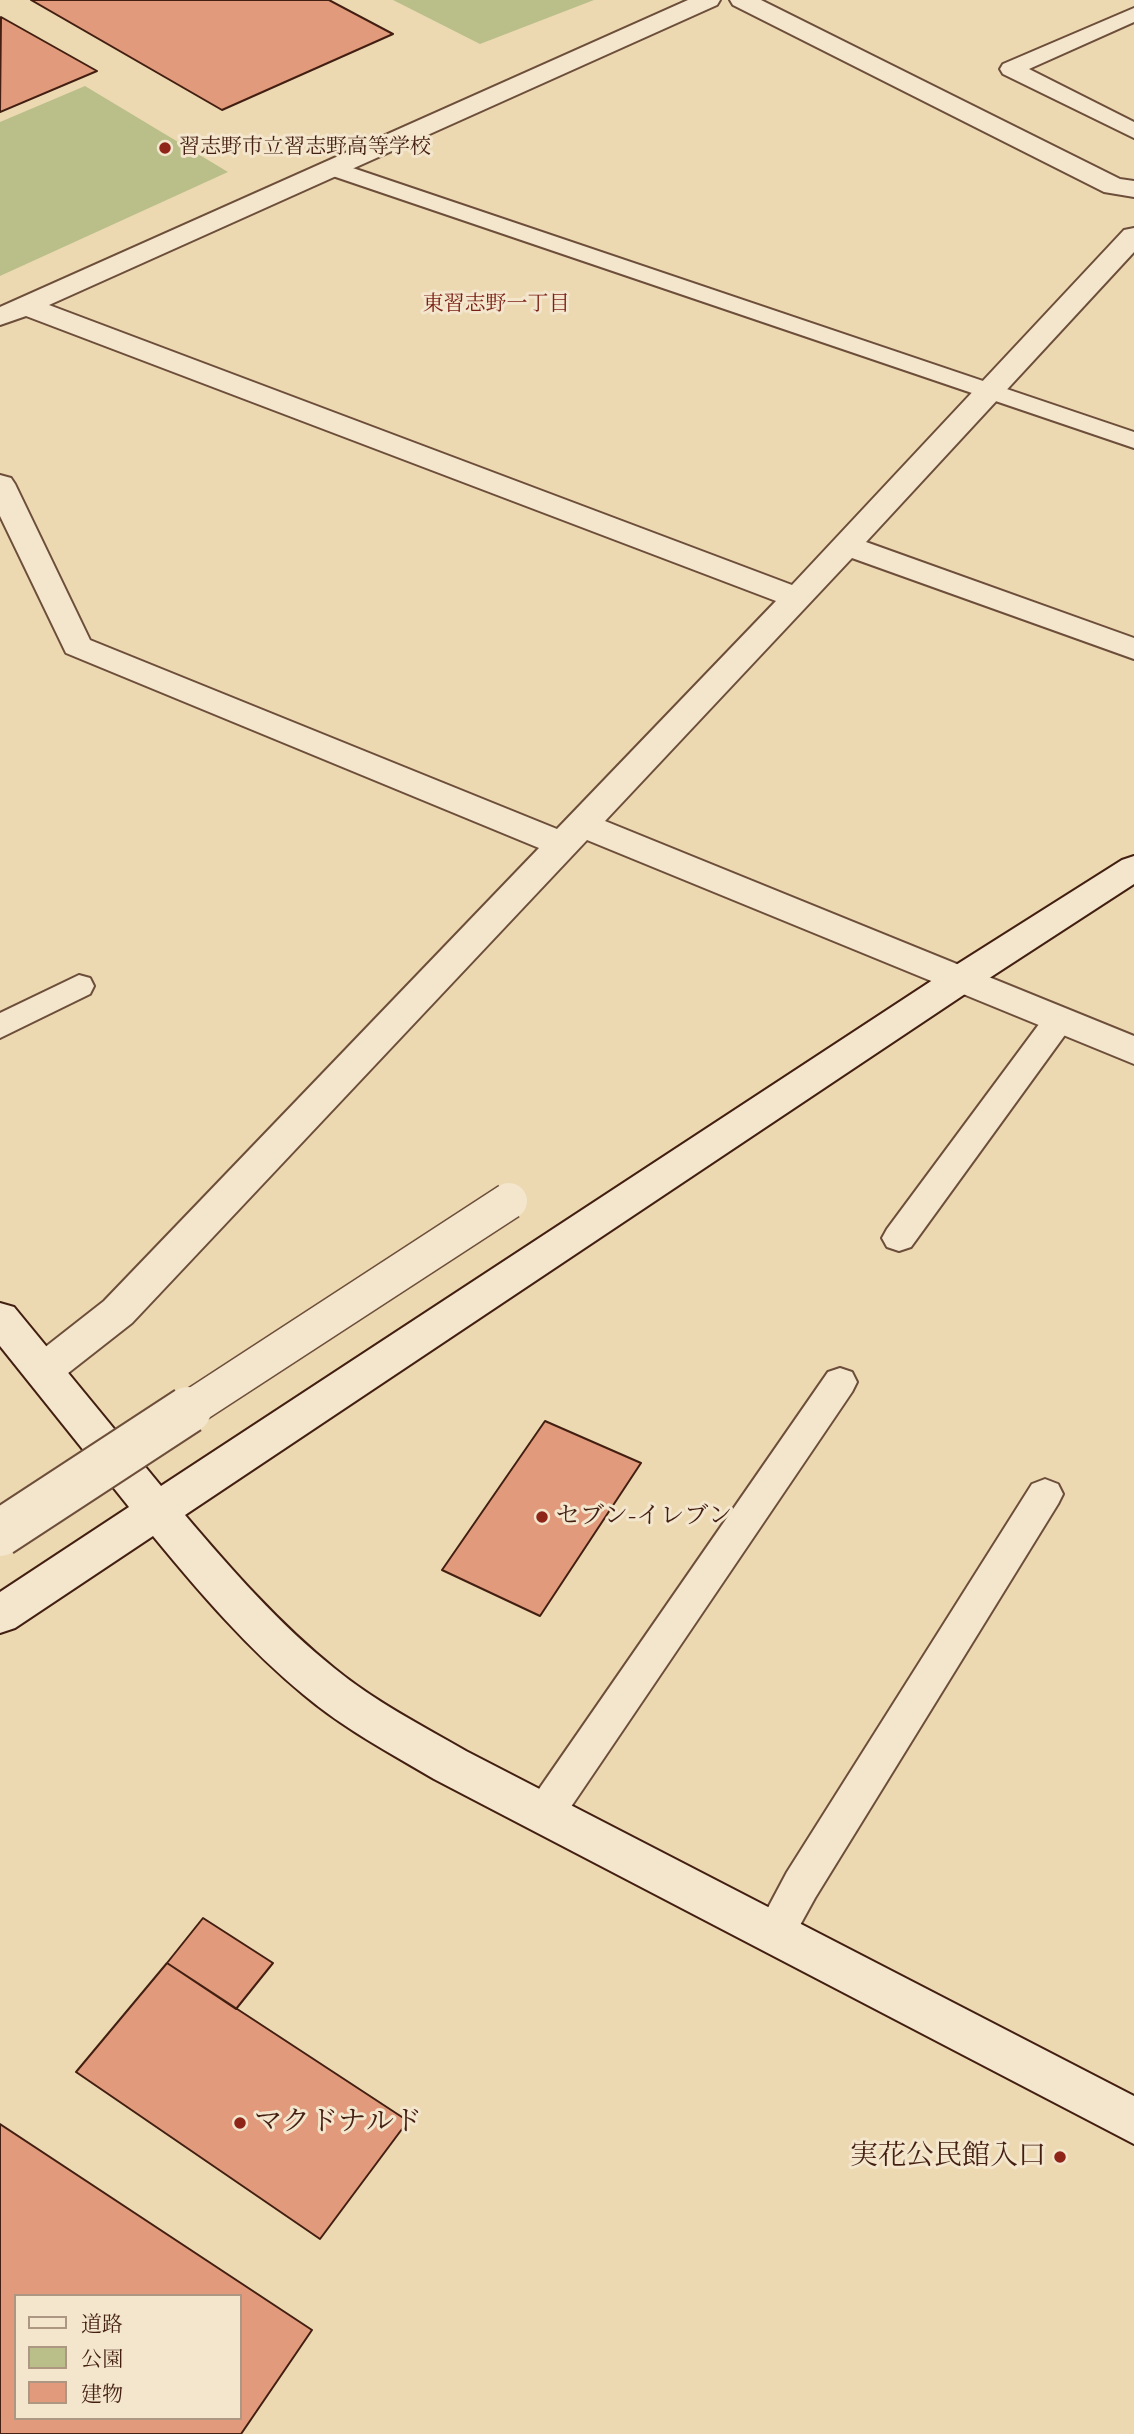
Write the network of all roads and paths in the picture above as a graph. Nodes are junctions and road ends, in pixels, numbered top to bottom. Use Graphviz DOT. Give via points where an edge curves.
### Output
graph roads {
  1 [pos="708,0"];
  2 [pos="742,0"];
  3 [pos="1134,14"];
  4 [pos="1134,131"];
  5 [pos="332,167"];
  6 [pos="1134,189"];
  7 [pos="1134,236"];
  8 [pos="13,312"];
  9 [pos="989,392"];
  10 [pos="1134,440"];
  11 [pos="0,484"];
  12 [pos="845,545"];
  13 [pos="797,598"];
  14 [pos="1134,649"];
  15 [pos="571,834"];
  16 [pos="1134,868"];
  17 [pos="961,979"];
  18 [pos="79,986"];
  19 [pos="1059,1020"];
  20 [pos="0,1027"];
  21 [pos="1134,1051"];
  22 [pos="509,1201"];
  23 [pos="899,1238"];
  24 [pos="0,1318"];
  25 [pos="44,1370"];
  26 [pos="840,1382"];
  27 [pos="1045,1494"];
  28 [pos="159,1511"];
  29 [pos="0,1533"];
  30 [pos="0,1615"];
  31 [pos="544,1814"];
  32 [pos="774,1934"];
  33 [pos="1134,2121"];
  1 -- 5 [label="street"];
  2 -- 6 [label="street" via="1113,186"];
  3 -- 4 [label="lane" via="1011,69"];
  5 -- 8 [label="street"];
  5 -- 9 [label="lane"];
  7 -- 9 [label="street"];
  8 -- 13 [label="street"];
  9 -- 10 [label="lane"];
  9 -- 12 [label="street"];
  11 -- 15 [label="street" via="77,646"];
  12 -- 13 [label="street"];
  12 -- 14 [label="street"];
  13 -- 15 [label="street"];
  15 -- 17 [label="street"];
  15 -- 25 [label="street" via="118,1312"];
  16 -- 17 [label="street"];
  17 -- 19 [label="street"];
  17 -- 28 [label="street"];
  18 -- 20 [label="lane"];
  19 -- 21 [label="street"];
  19 -- 23 [label="lane"];
  22 -- 29 [label="street, bridge"];
  24 -- 25 [label="street"];
  25 -- 28 [label="street"];
  26 -- 31 [label="lane"];
  27 -- 32 [label="lane"];
  28 -- 30 [label="street"];
  28 -- 31 [label="street" via="222,1587 304,1670 380,1723"];
  31 -- 32 [label="street"];
  32 -- 33 [label="street"];
}
